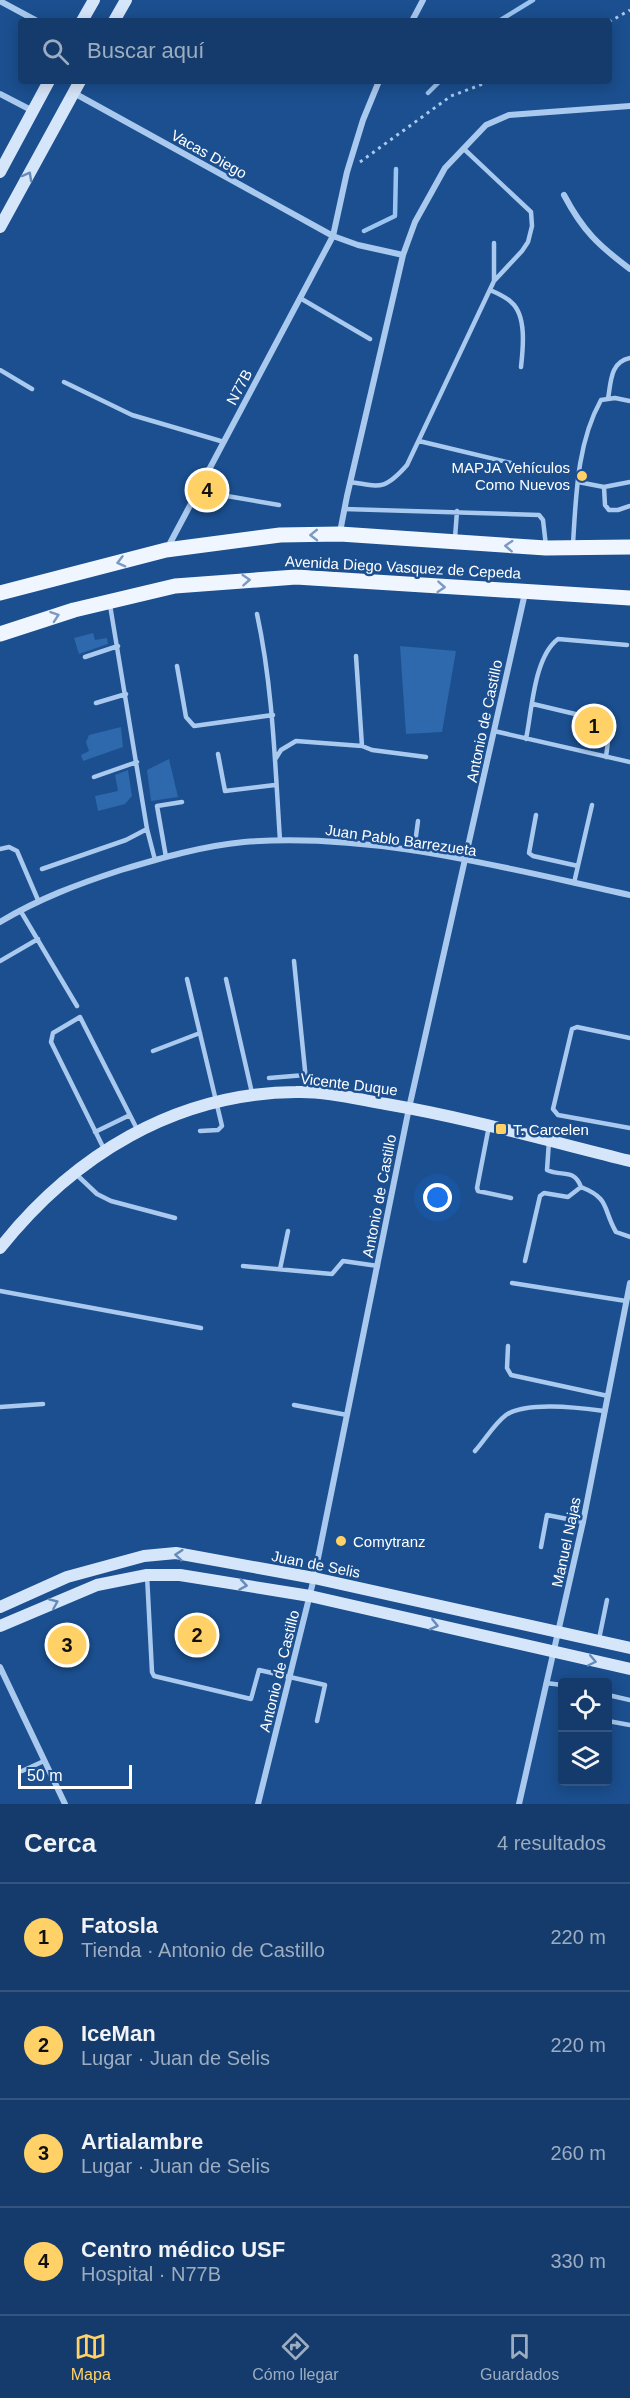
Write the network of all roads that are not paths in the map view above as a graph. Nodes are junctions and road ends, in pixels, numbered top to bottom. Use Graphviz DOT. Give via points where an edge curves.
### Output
graph roads {
  1 [pos="94,0"];
  2 [pos="126,0"];
  3 [pos="423,0"];
  4 [pos="0,1"];
  5 [pos="31,18"];
  6 [pos="84,18"];
  7 [pos="116,18"];
  8 [pos="414,18"];
  9 [pos="48,84"];
  10 [pos="79,84"];
  11 [pos="379,84"];
  12 [pos="74,93"];
  13 [pos="0,94"];
  14 [pos="630,106"];
  15 [pos="33,111"];
  16 [pos="464,149"];
  17 [pos="0,172"];
  18 [pos="564,195"];
  19 [pos="0,227"];
  20 [pos="333,236"];
  21 [pos="494,243"];
  22 [pos="403,255"];
  23 [pos="630,269"];
  24 [pos="494,280"];
  25 [pos="490,290"];
  26 [pos="300,298"];
  27 [pos="370,339"];
  28 [pos="630,358"];
  29 [pos="520,367"];
  30 [pos="0,370"];
  31 [pos="64,382"];
  32 [pos="32,389"];
  33 [pos="608,399"];
  34 [pos="630,401"];
  35 [pos="419,441"];
  36 [pos="224,442"];
  37 [pos="511,463"];
  38 [pos="203,481"];
  39 [pos="350,482"];
  40 [pos="578,482"];
  41 [pos="630,482"];
  42 [pos="603,487"];
  43 [pos="279,505"];
  44 [pos="630,506"];
  45 [pos="344,509"];
  46 [pos="457,511"];
  47 [pos="340,534"];
  48 [pos="455,543"];
  49 [pos="572,547"];
  50 [pos="630,547"];
  51 [pos="546,548"];
  52 [pos="166,550"];
  53 [pos="0,593"];
  54 [pos="525,593"];
  55 [pos="630,598"];
  56 [pos="110,602"];
  57 [pos="257,614"];
  58 [pos="0,634"];
  59 [pos="627,645"];
  60 [pos="118,646"];
  61 [pos="356,656"];
  62 [pos="85,657"];
  63 [pos="177,666"];
  64 [pos="126,694"];
  65 [pos="96,703"];
  66 [pos="533,704"];
  67 [pos="273,716"];
  68 [pos="494,731"];
  69 [pos="526,739"];
  70 [pos="362,746"];
  71 [pos="218,754"];
  72 [pos="426,757"];
  73 [pos="606,757"];
  74 [pos="275,761"];
  75 [pos="137,762"];
  76 [pos="630,762"];
  77 [pos="94,777"];
  78 [pos="275,786"];
  79 [pos="182,802"];
  80 [pos="592,805"];
  81 [pos="536,815"];
  82 [pos="418,821"];
  83 [pos="147,828"];
  84 [pos="280,840"];
  85 [pos="0,849"];
  86 [pos="414,851"];
  87 [pos="166,857"];
  88 [pos="155,860"];
  89 [pos="465,861"];
  90 [pos="578,866"];
  91 [pos="42,869"];
  92 [pos="573,883"];
  93 [pos="630,895"];
  94 [pos="38,900"];
  95 [pos="20,910"];
  96 [pos="0,922"];
  97 [pos="38,939"];
  98 [pos="0,961"];
  99 [pos="294,962"];
  100 [pos="187,979"];
  101 [pos="226,979"];
  102 [pos="77,1006"];
  103 [pos="200,1033"];
  104 [pos="630,1038"];
  105 [pos="153,1051"];
  106 [pos="305,1075"];
  107 [pos="269,1078"];
  108 [pos="307,1092"];
  109 [pos="252,1096"];
  110 [pos="217,1102"];
  111 [pos="409,1108"];
  112 [pos="130,1115"];
  113 [pos="489,1126"];
  114 [pos="630,1128"];
  115 [pos="138,1131"];
  116 [pos="200,1131"];
  117 [pos="95,1132"];
  118 [pos="549,1141"];
  119 [pos="105,1151"];
  120 [pos="630,1161"];
  121 [pos="75,1173"];
  122 [pos="581,1187"];
  123 [pos="511,1198"];
  124 [pos="175,1218"];
  125 [pos="288,1231"];
  126 [pos="630,1237"];
  127 [pos="0,1248"];
  128 [pos="525,1261"];
  129 [pos="243,1266"];
  130 [pos="378,1266"];
  131 [pos="280,1269"];
  132 [pos="512,1282"];
  133 [pos="630,1283"];
  134 [pos="0,1291"];
  135 [pos="629,1294"];
  136 [pos="626,1302"];
  137 [pos="201,1328"];
  138 [pos="508,1346"];
  139 [pos="608,1396"];
  140 [pos="43,1404"];
  141 [pos="294,1405"];
  142 [pos="0,1407"];
  143 [pos="605,1411"];
  144 [pos="347,1415"];
  145 [pos="475,1451"];
  146 [pos="583,1522"];
  147 [pos="541,1547"];
  148 [pos="147,1575"];
  149 [pos="314,1578"];
  150 [pos="310,1596"];
  151 [pos="607,1600"];
  152 [pos="0,1607"];
  153 [pos="0,1626"];
  154 [pos="558,1633"];
  155 [pos="599,1642"];
  156 [pos="630,1648"];
  157 [pos="553,1653"];
  158 [pos="0,1667"];
  159 [pos="630,1669"];
  160 [pos="290,1677"];
  161 [pos="546,1683"];
  162 [pos="558,1684"];
  163 [pos="612,1696"];
  164 [pos="630,1700"];
  165 [pos="318,1721"];
  166 [pos="612,1722"];
  167 [pos="630,1725"];
  168 [pos="44,1761"];
  169 [pos="22,1771"];
  170 [pos="64,1804"];
  171 [pos="258,1804"];
  172 [pos="519,1804"];
  1 -- 6 [label="main road"];
  2 -- 7 [label="main road"];
  3 -- 8 [label="street"];
  4 -- 5 [label="street"];
  9 -- 15 [label="main road"];
  10 -- 12 [label="main road"];
  11 -- 20 [label="street, N77B" via="347,172"];
  19 -- 12 [label="main road, one-way"];
  12 -- 20 [label="street, Vacas Diego"];
  13 -- 15 [label="street"];
  14 -- 16 [label="street" via="509,115 486,125"];
  15 -- 17 [label="main road"];
  16 -- 22 [label="street" via="430,191"];
  16 -- 24 [label="lane" via="531,212 528,242"];
  18 -- 23 [label="street" via="597,245"];
  20 -- 22 [label="street, Vacas Diego"];
  20 -- 26 [label="street, N77B"];
  21 -- 24 [label="lane"];
  22 -- 39 [label="street"];
  24 -- 25 [label="lane"];
  25 -- 29 [label="lane" via="517,309 524,340"];
  25 -- 35 [label="lane"];
  26 -- 27 [label="lane"];
  26 -- 36 [label="street, N77B"];
  28 -- 33 [label="lane" via="619,361 613,369"];
  30 -- 32 [label="lane"];
  31 -- 36 [label="lane" via="132,415"];
  33 -- 34 [label="lane"];
  33 -- 40 [label="lane" via="601,400 591,420"];
  35 -- 37 [label="lane"];
  35 -- 39 [label="lane" via="395,479 379,487"];
  36 -- 38 [label="street, N77B"];
  38 -- 43 [label="lane" via="227,496"];
  38 -- 52 [label="street, N77B"];
  39 -- 45 [label="street"];
  40 -- 42 [label="lane"];
  40 -- 49 [label="lane"];
  41 -- 42 [label="lane"];
  42 -- 44 [label="lane" via="609,510"];
  45 -- 46 [label="lane"];
  45 -- 47 [label="street"];
  46 -- 48 [label="lane"];
  46 -- 51 [label="lane" via="539,515"];
  47 -- 48 [label="main road, Avenida Diego Vasquez de Cepeda"];
  47 -- 52 [label="main road, Avenida Diego Vasquez de Cepeda, one-way" via="280,535"];
  51 -- 48 [label="main road, Avenida Diego Vasquez de Cepeda, one-way"];
  49 -- 50 [label="main road, Avenida Diego Vasquez de Cepeda"];
  49 -- 51 [label="main road, Avenida Diego Vasquez de Cepeda"];
  52 -- 53 [label="main road, Avenida Diego Vasquez de Cepeda, one-way"];
  54 -- 55 [label="main road, Avenida Diego Vasquez de Cepeda"];
  56 -- 54 [label="main road, Avenida Diego Vasquez de Cepeda, one-way" via="175,586 296,577"];
  54 -- 68 [label="street, Antonio de Castillo"];
  58 -- 56 [label="main road, Avenida Diego Vasquez de Cepeda, one-way"];
  56 -- 60 [label="lane"];
  57 -- 67 [label="lane"];
  59 -- 66 [label="lane" via="558,639 545,653"];
  60 -- 62 [label="lane"];
  60 -- 64 [label="lane"];
  61 -- 70 [label="lane"];
  63 -- 67 [label="lane" via="186,717 194,726"];
  64 -- 65 [label="lane"];
  64 -- 75 [label="lane"];
  66 -- 69 [label="lane"];
  66 -- 73 [label="lane" via="609,722"];
  67 -- 74 [label="lane"];
  68 -- 69 [label="lane"];
  68 -- 89 [label="street, Antonio de Castillo"];
  69 -- 73 [label="lane"];
  70 -- 72 [label="lane"];
  70 -- 74 [label="lane" via="296,741 281,750"];
  71 -- 78 [label="lane" via="225,791"];
  73 -- 76 [label="lane"];
  74 -- 78 [label="lane"];
  75 -- 77 [label="lane"];
  75 -- 83 [label="lane"];
  78 -- 84 [label="lane"];
  79 -- 87 [label="lane" via="157,806"];
  80 -- 90 [label="lane"];
  81 -- 90 [label="lane" via="529,853"];
  82 -- 86 [label="lane"];
  83 -- 88 [label="lane"];
  83 -- 91 [label="lane" via="126,840"];
  84 -- 86 [label="street, Juan Pablo Barrezueta" via="323,840"];
  84 -- 87 [label="street, Juan Pablo Barrezueta" via="243,842"];
  85 -- 94 [label="lane" via="9,847 17,851"];
  86 -- 89 [label="street, Juan Pablo Barrezueta"];
  87 -- 88 [label="street, Juan Pablo Barrezueta"];
  88 -- 94 [label="street, Juan Pablo Barrezueta"];
  89 -- 92 [label="street, Juan Pablo Barrezueta"];
  89 -- 111 [label="street, Antonio de Castillo"];
  90 -- 92 [label="lane"];
  92 -- 93 [label="street, Juan Pablo Barrezueta"];
  94 -- 95 [label="street, Juan Pablo Barrezueta"];
  95 -- 96 [label="street, Juan Pablo Barrezueta"];
  95 -- 97 [label="lane"];
  97 -- 98 [label="lane"];
  97 -- 102 [label="lane"];
  99 -- 106 [label="lane"];
  100 -- 103 [label="lane"];
  101 -- 109 [label="lane"];
  103 -- 105 [label="lane"];
  103 -- 110 [label="lane"];
  104 -- 114 [label="lane" via="572,1029 553,1109 558,1115"];
  106 -- 107 [label="lane"];
  106 -- 108 [label="lane"];
  108 -- 109 [label="main road, Vicente Duque"];
  108 -- 111 [label="main road, Vicente Duque"];
  109 -- 110 [label="main road, Vicente Duque"];
  110 -- 115 [label="main road, Vicente Duque" via="176,1113"];
  110 -- 116 [label="lane" via="222,1126 218,1130"];
  111 -- 113 [label="main road, Vicente Duque"];
  111 -- 130 [label="street, Antonio de Castillo"];
  112 -- 115 [label="lane"];
  112 -- 117 [label="lane"];
  112 -- 117 [label="lane" via="80,1017 53,1033 51,1042"];
  113 -- 118 [label="main road, Vicente Duque"];
  113 -- 123 [label="lane" via="477,1188"];
  115 -- 119 [label="main road, Vicente Duque"];
  117 -- 119 [label="lane"];
  118 -- 120 [label="main road, Vicente Duque"];
  118 -- 122 [label="lane" via="547,1170 573,1175"];
  119 -- 121 [label="main road, Vicente Duque"];
  121 -- 124 [label="lane" via="97,1194 111,1201"];
  121 -- 127 [label="main road, Vicente Duque" via="21,1221"];
  122 -- 126 [label="lane" via="599,1195 616,1232"];
  122 -- 128 [label="lane" via="568,1197 544,1193 540,1196"];
  125 -- 131 [label="lane"];
  129 -- 131 [label="lane"];
  130 -- 131 [label="lane" via="343,1261 332,1274"];
  130 -- 144 [label="street, Antonio de Castillo"];
  132 -- 136 [label="lane"];
  133 -- 135 [label="street, Manuel Najas"];
  134 -- 137 [label="lane"];
  135 -- 136 [label="street, Manuel Najas"];
  136 -- 139 [label="street, Manuel Najas"];
  138 -- 139 [label="lane" via="507,1368 511,1375"];
  139 -- 143 [label="street, Manuel Najas"];
  140 -- 142 [label="lane"];
  141 -- 144 [label="lane"];
  143 -- 145 [label="lane" via="516,1410 501,1419"];
  143 -- 146 [label="street, Manuel Najas"];
  144 -- 149 [label="street, Antonio de Castillo"];
  146 -- 147 [label="lane" via="547,1515"];
  146 -- 154 [label="street, Manuel Najas"];
  148 -- 150 [label="main road, one-way" via="180,1575"];
  153 -- 148 [label="main road, one-way" via="97,1585"];
  148 -- 160 [label="lane" via="154,1676 251,1699 259,1670"];
  149 -- 150 [label="street, Antonio de Castillo"];
  149 -- 152 [label="main road, Juan de Selis, one-way" via="176,1553 144,1556 67,1577"];
  149 -- 154 [label="main road, Juan de Selis"];
  150 -- 157 [label="main road, one-way"];
  150 -- 160 [label="street, Antonio de Castillo"];
  151 -- 155 [label="lane"];
  154 -- 155 [label="main road, Juan de Selis"];
  154 -- 157 [label="street, Manuel Najas"];
  155 -- 156 [label="main road, Juan de Selis"];
  157 -- 159 [label="main road, one-way"];
  157 -- 161 [label="street, Manuel Najas"];
  158 -- 168 [label="street"];
  160 -- 165 [label="lane" via="325,1685"];
  160 -- 171 [label="street, Antonio de Castillo"];
  161 -- 162 [label="lane"];
  161 -- 172 [label="street, Manuel Najas"];
  163 -- 164 [label="lane"];
  166 -- 167 [label="lane"];
  168 -- 169 [label="lane"];
  168 -- 170 [label="street"];
}
